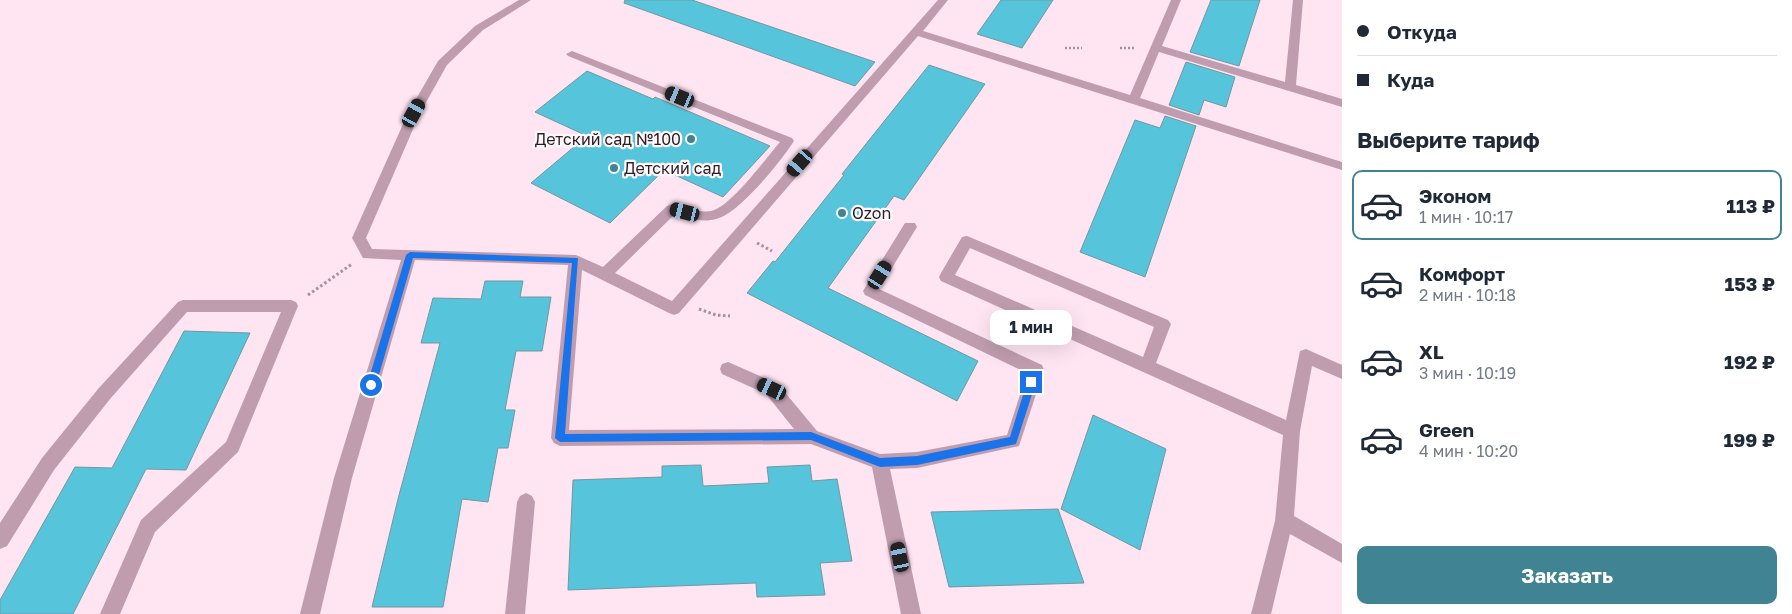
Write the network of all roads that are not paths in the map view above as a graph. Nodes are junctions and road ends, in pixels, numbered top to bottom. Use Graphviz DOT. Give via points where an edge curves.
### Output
graph roads {
  1 [pos="526,0"];
  2 [pos="943,0"];
  3 [pos="1176,0"];
  4 [pos="1298,0"];
  5 [pos="916,32"];
  6 [pos="1155,47"];
  7 [pos="572,54"];
  8 [pos="1290,88"];
  9 [pos="1133,101"];
  10 [pos="1342,103"];
  11 [pos="1342,166"];
  12 [pos="910,227"];
  13 [pos="410,255"];
  14 [pos="576,260"];
  15 [pos="605,274"];
  16 [pos="1147,368"];
  17 [pos="728,369"];
  18 [pos="1342,372"];
  19 [pos="1292,431"];
  20 [pos="811,436"];
  21 [pos="880,462"];
  22 [pos="526,502"];
  23 [pos="1284,521"];
  24 [pos="0,540"];
  25 [pos="1342,554"];
  26 [pos="110,614"];
  27 [pos="310,614"];
  28 [pos="515,614"];
  29 [pos="911,614"];
  30 [pos="1261,614"];
  1 -- 13 [label="lane" via="480,28 442,63 414,113 359,238 368,254"];
  2 -- 5 [label="lane"];
  3 -- 6 [label="lane"];
  4 -- 8 [label="lane"];
  5 -- 9 [label="lane"];
  5 -- 15 [label="lane" via="674,308"];
  6 -- 8 [label="lane"];
  6 -- 9 [label="lane"];
  7 -- 15 [label="lane" via="788,141 730,208 715,215 672,209"];
  8 -- 10 [label="lane"];
  9 -- 11 [label="lane"];
  12 -- 21 [label="lane" via="870,291 1036,370 1013,441 917,460"];
  13 -- 14 [label="lane"];
  13 -- 27 [label="lane" via="343,478"];
  14 -- 15 [label="lane"];
  14 -- 20 [label="lane" via="560,438"];
  16 -- 16 [label="lane" via="1078,336 946,277 967,241 1163,324"];
  16 -- 19 [label="lane"];
  17 -- 20 [label="lane" via="772,389"];
  18 -- 19 [label="lane" via="1306,356"];
  19 -- 23 [label="lane"];
  20 -- 21 [label="lane"];
  21 -- 29 [label="lane"];
  22 -- 28 [label="lane"];
  23 -- 25 [label="lane"];
  23 -- 30 [label="lane"];
  24 -- 26 [label="lane" via="48,464 104,394 183,306 290,306 232,447 148,526"];
}
